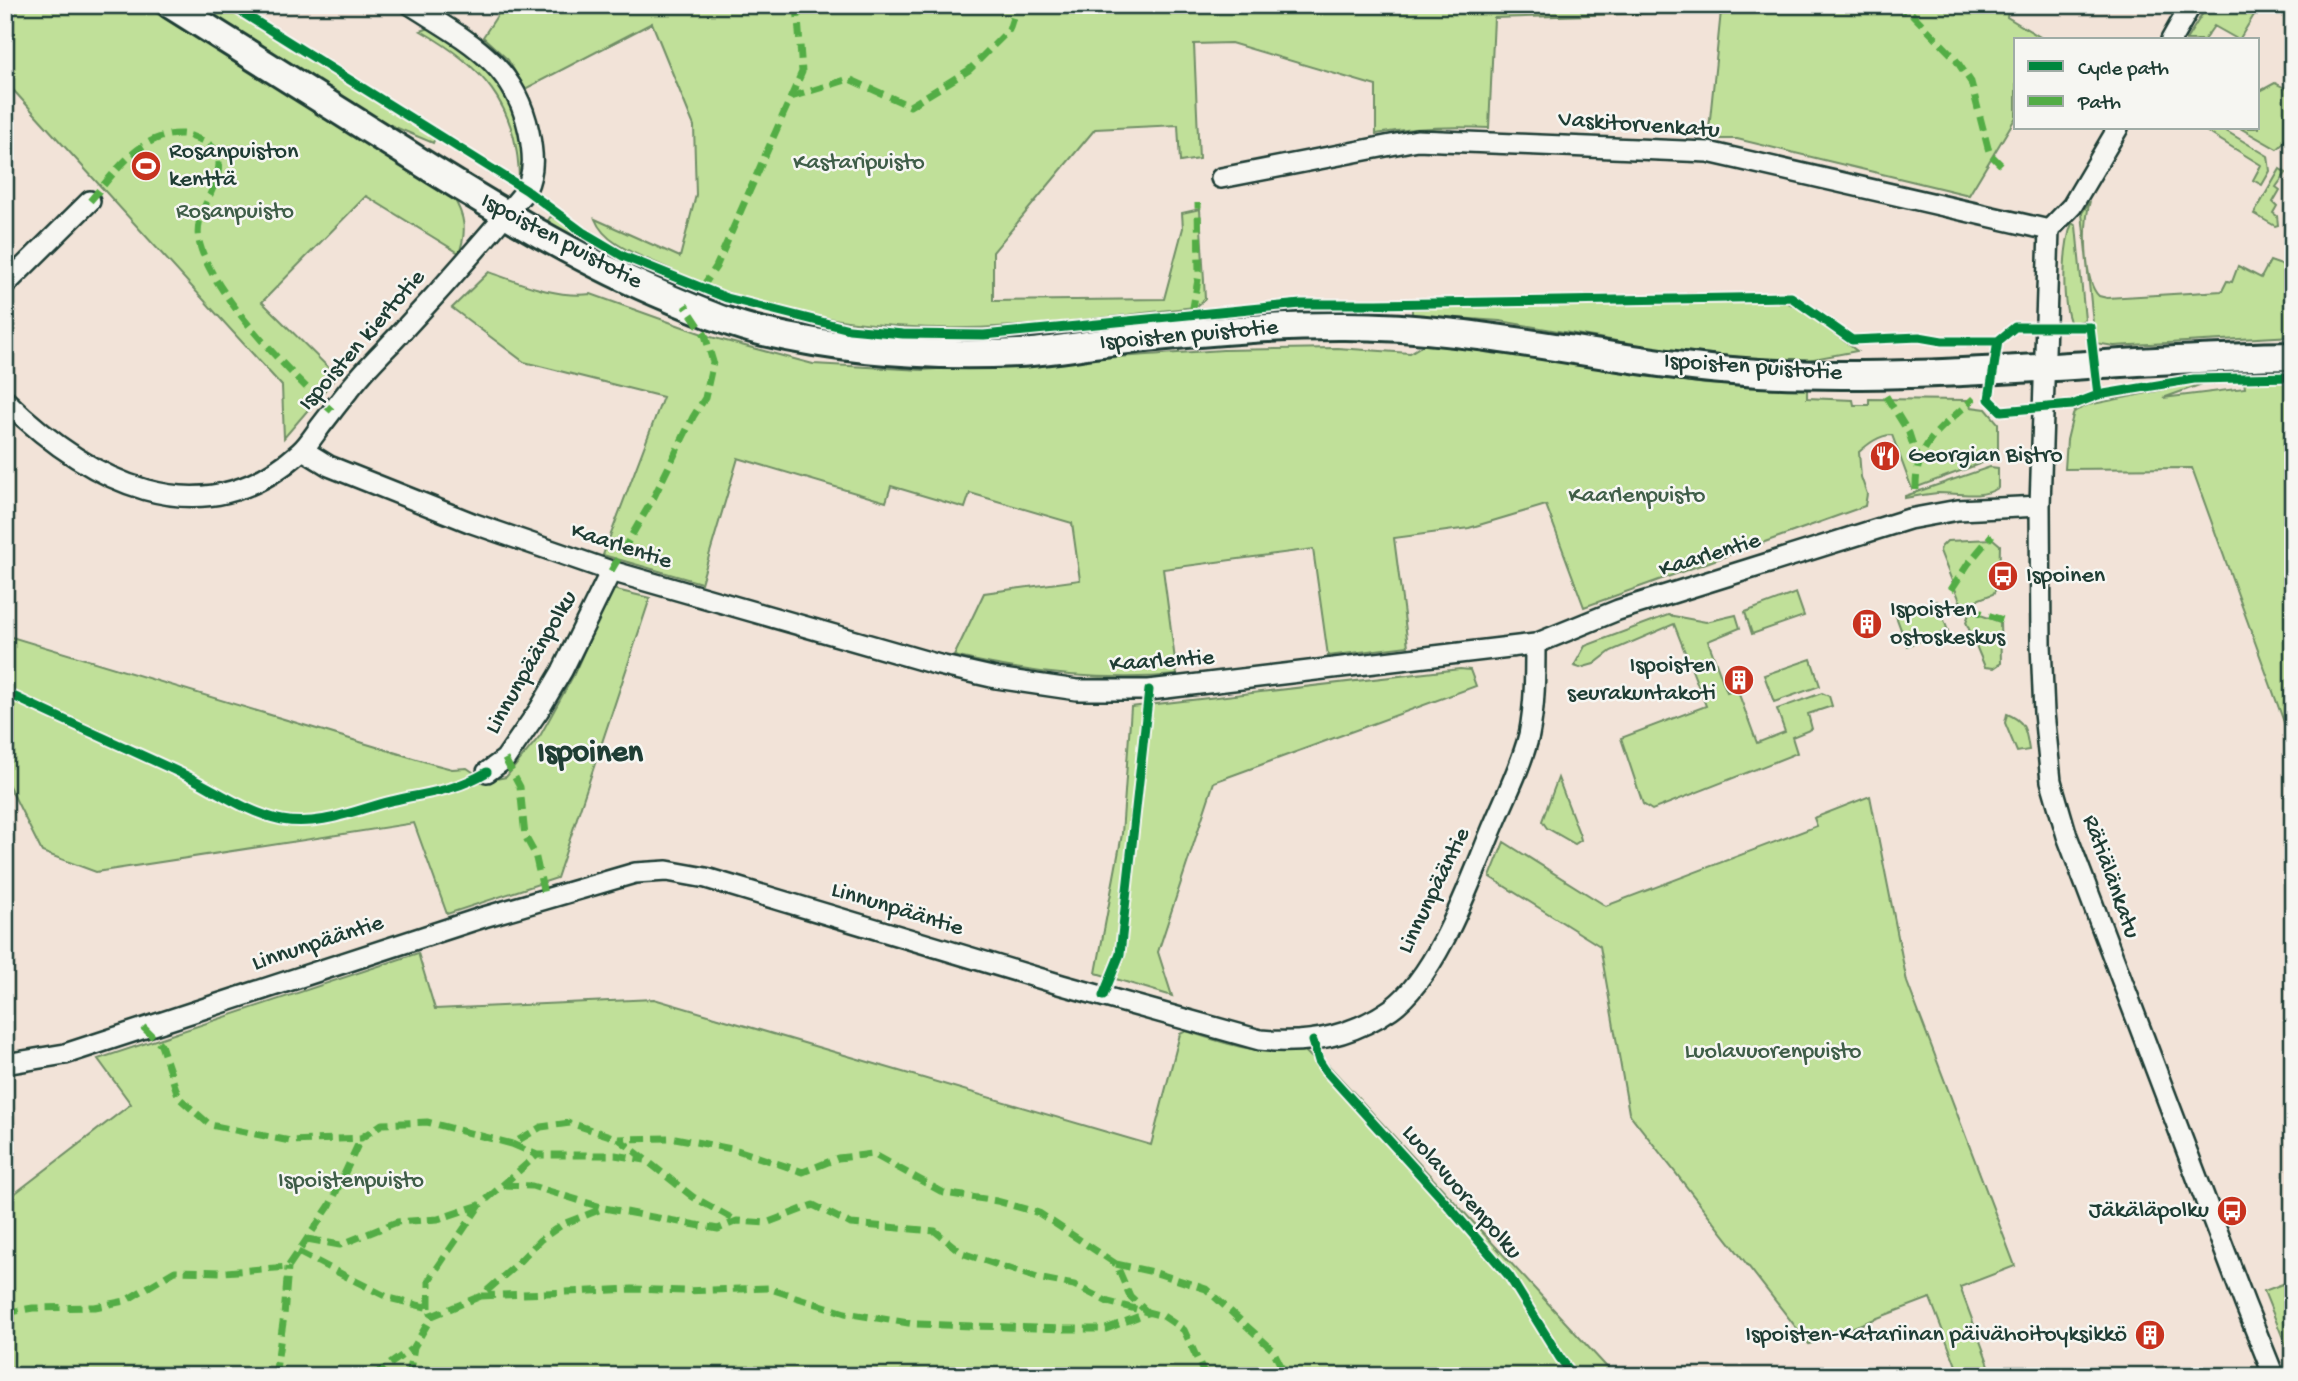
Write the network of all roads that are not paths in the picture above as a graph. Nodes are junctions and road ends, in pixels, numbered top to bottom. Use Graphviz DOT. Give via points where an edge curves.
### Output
graph roads {
  1 [pos="171,5"];
  2 [pos="411,5"];
  3 [pos="2192,5"];
  4 [pos="2172,38"];
  5 [pos="2117,130"];
  6 [pos="1221,178"];
  7 [pos="89,201"];
  8 [pos="506,215"];
  9 [pos="2049,230"];
  10 [pos="5,285"];
  11 [pos="2293,356"];
  12 [pos="2044,367"];
  13 [pos="5,400"];
  14 [pos="303,450"];
  15 [pos="2040,506"];
  16 [pos="611,571"];
  17 [pos="1535,644"];
  18 [pos="487,772"];
  19 [pos="5,1064"];
  20 [pos="2274,1376"];
  1 -- 8 [label="main road, Ispoisten puistotie"];
  2 -- 8 [label="street, Ispoisten kiertotie" via="489,57 517,94 530,134 533,175"];
  3 -- 4 [label="street"];
  5 -- 9 [label="street" via="2072,206"];
  6 -- 9 [label="street, Vaskitorvenkatu" via="1416,140 1708,152"];
  7 -- 10 [label="street"];
  8 -- 12 [label="main road, Ispoisten puistotie" via="622,278 707,313 760,331 874,349 956,355 1026,352 1229,330 1353,326 1454,331 1732,371 1866,375"];
  8 -- 14 [label="street, Ispoisten kiertotie" via="363,372"];
  9 -- 12 [label="street, Rätiälänkatu"];
  11 -- 12 [label="main road, Ispoisten puistotie"];
  12 -- 15 [label="street, Rätiälänkatu"];
  13 -- 14 [label="street, Ispoisten kiertotie" via="82,461 167,495 196,498 237,490 278,471"];
  14 -- 16 [label="street, Kaarlentie" via="329,466 472,523"];
  15 -- 17 [label="street, Kaarlentie" via="1958,510 1909,519 1618,610"];
  15 -- 20 [label="street, Rätiälänkatu" via="2041,644 2051,781"];
  16 -- 17 [label="street, Kaarlentie" via="939,665 1077,690 1149,690"];
  16 -- 18 [label="street, Linnunpäänpolku" via="539,710 510,753"];
  17 -- 19 [label="street, Linnunpääntie" via="1534,703 1526,744 1458,909 1408,994 1354,1030 1313,1041 1259,1040 706,878 654,871 484,916 65,1054"];
}
